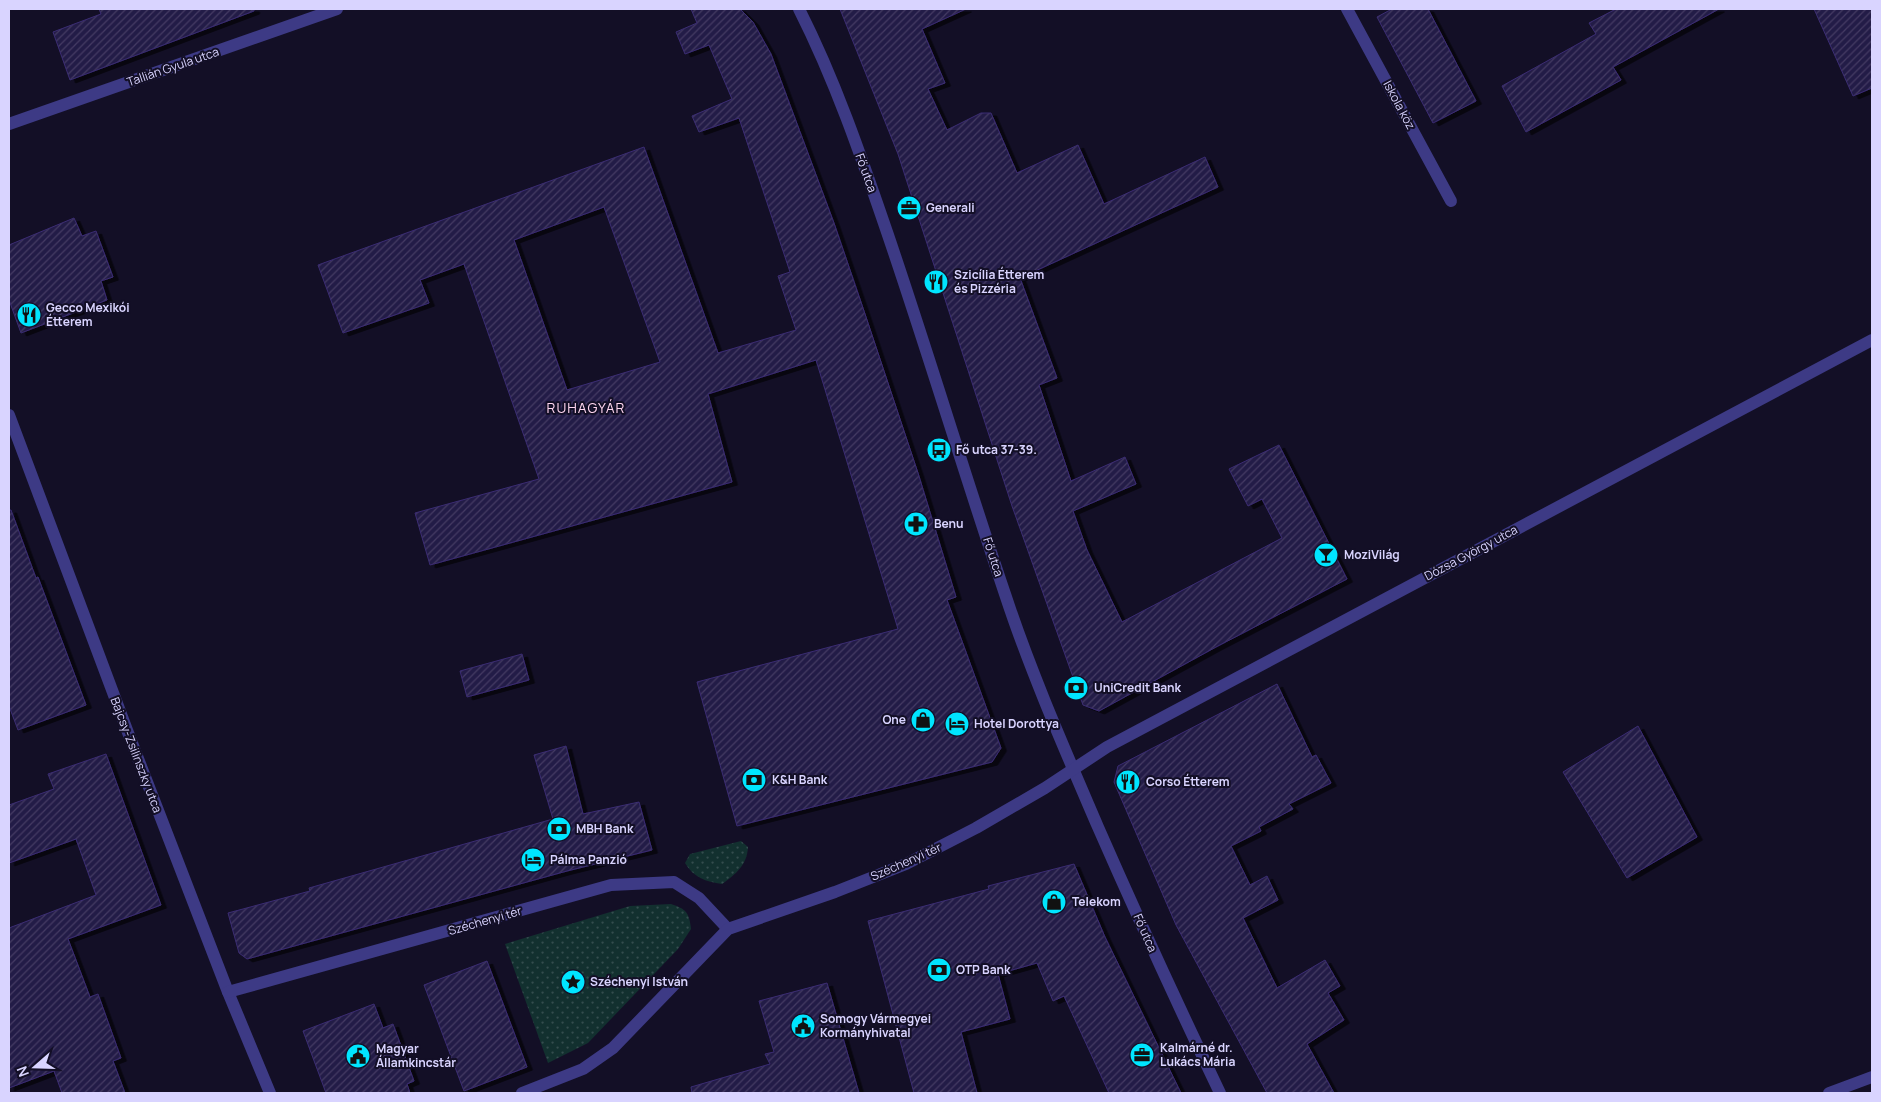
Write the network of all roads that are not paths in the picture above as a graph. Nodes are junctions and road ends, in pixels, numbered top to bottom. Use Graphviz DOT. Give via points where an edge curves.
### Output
graph roads {
  1 [pos="337,9"];
  2 [pos="799,9"];
  3 [pos="1347,9"];
  4 [pos="9,124"];
  5 [pos="1451,201"];
  6 [pos="1872,340"];
  7 [pos="9,415"];
  8 [pos="1072,770"];
  9 [pos="728,929"];
  10 [pos="228,992"];
  11 [pos="1872,1077"];
  12 [pos="270,1093"];
  13 [pos="522,1093"];
  14 [pos="1220,1093"];
  15 [pos="1829,1093"];
  1 -- 4 [label="street, Tallián Gyula utca"];
  2 -- 8 [label="street, Fő utca" via="818,46 867,173 1005,595"];
  3 -- 5 [label="street, Iskola köz"];
  6 -- 8 [label="street, Dózsa György utca" via="1115,742"];
  7 -- 10 [label="street, Bajcsy-Zsilinszky utca"];
  8 -- 9 [label="street, Széchenyi tér" via="976,828 906,864"];
  8 -- 14 [label="street, Fő utca"];
  9 -- 10 [label="street, Széchenyi tér" via="699,898 674,882 611,885"];
  9 -- 13 [label="street, Széchenyi tér" via="613,1048 582,1069"];
  10 -- 12 [label="street, Bajcsy-Zsilinszky utca"];
  11 -- 15 [label="street"];
}
